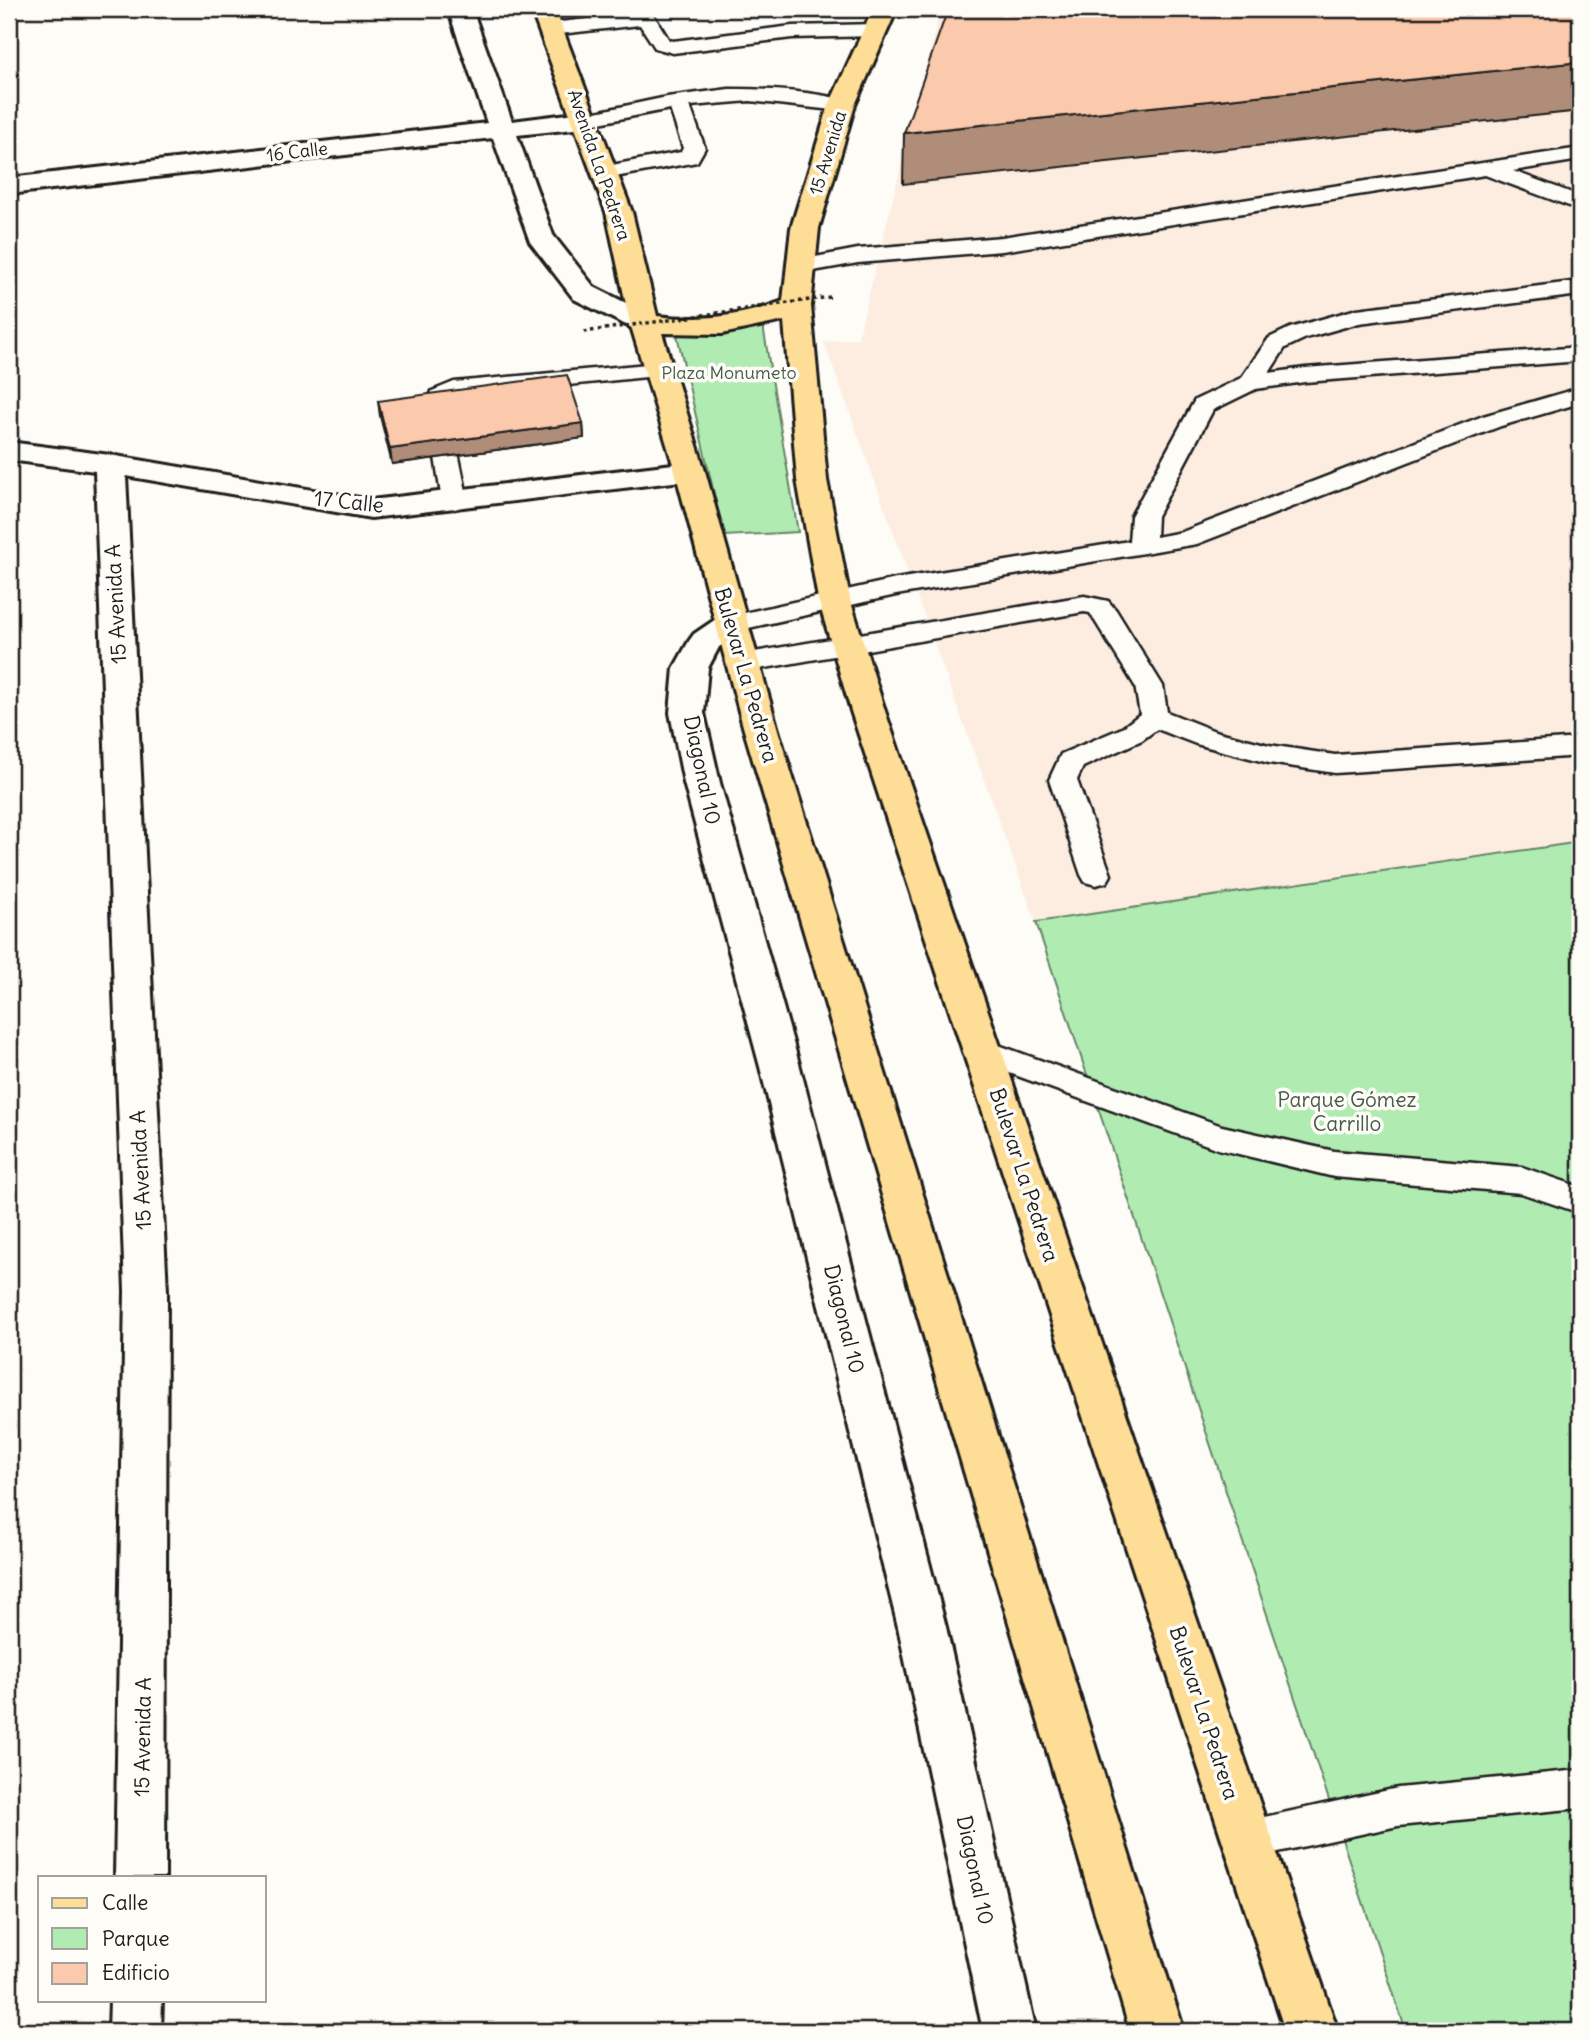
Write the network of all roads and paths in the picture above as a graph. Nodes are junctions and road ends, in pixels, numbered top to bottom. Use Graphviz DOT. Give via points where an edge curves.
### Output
graph roads {
  1 [pos="460,9"];
  2 [pos="643,13"];
  3 [pos="547,19"];
  4 [pos="881,19"];
  5 [pos="678,102"];
  6 [pos="842,105"];
  7 [pos="584,120"];
  8 [pos="500,129"];
  9 [pos="1580,154"];
  10 [pos="1486,168"];
  11 [pos="604,173"];
  12 [pos="9,186"];
  13 [pos="1580,203"];
  14 [pos="802,266"];
  15 [pos="1580,288"];
  16 [pos="813,302"];
  17 [pos="644,323"];
  18 [pos="584,332"];
  19 [pos="1580,354"];
  20 [pos="657,370"];
  21 [pos="1250,383"];
  22 [pos="1580,395"];
  23 [pos="438,408"];
  24 [pos="9,451"];
  25 [pos="447,457"];
  26 [pos="110,464"];
  27 [pos="690,471"];
  28 [pos="456,501"];
  29 [pos="1142,547"];
  30 [pos="1062,561"];
  31 [pos="834,599"];
  32 [pos="1084,604"];
  33 [pos="737,643"];
  34 [pos="850,644"];
  35 [pos="1154,717"];
  36 [pos="1580,747"];
  37 [pos="1096,875"];
  38 [pos="982,1051"];
  39 [pos="1580,1200"];
  40 [pos="1580,1789"];
  41 [pos="1246,1840"];
  42 [pos="140,1876"];
  43 [pos="136,2002"];
  44 [pos="135,2031"];
  45 [pos="1010,2031"];
  46 [pos="1157,2031"];
  47 [pos="1312,2031"];
  1 -- 8 [label="street"];
  2 -- 3 [label="lane"];
  2 -- 4 [label="lane" via="662,44 673,47"];
  3 -- 7 [label="main road, Avenida La Pedrera"];
  4 -- 6 [label="main road, 15 Avenida"];
  5 -- 6 [label="lane" via="751,95"];
  5 -- 7 [label="lane"];
  5 -- 11 [label="lane" via="694,148 689,157"];
  6 -- 14 [label="main road, 15 Avenida" via="806,229"];
  7 -- 8 [label="street, 16 Calle"];
  7 -- 11 [label="main road, Avenida La Pedrera"];
  8 -- 12 [label="street, 16 Calle"];
  8 -- 17 [label="street" via="540,236 584,293"];
  9 -- 10 [label="lane"];
  10 -- 13 [label="lane"];
  10 -- 14 [label="lane" via="1002,244 858,256"];
  11 -- 17 [label="main road, Avenida La Pedrera" via="619,212"];
  14 -- 16 [label="main road, 15 Avenida"];
  15 -- 21 [label="lane" via="1357,316 1310,329 1277,343"];
  16 -- 17 [label="main road" via="721,326"];
  16 -- 18 [label="path, bridge"];
  16 -- 31 [label="main road, Bulevar La Pedrera" via="812,480"];
  17 -- 20 [label="main road, Bulevar La Pedrera"];
  19 -- 21 [label="lane"];
  20 -- 23 [label="lane" via="454,389 441,396"];
  20 -- 27 [label="main road, Bulevar La Pedrera"];
  21 -- 29 [label="lane" via="1205,405 1143,516"];
  22 -- 29 [label="lane" via="1492,421 1188,539"];
  24 -- 26 [label="street, 17 Calle"];
  25 -- 28 [label="lane"];
  26 -- 28 [label="street, 17 Calle" via="371,509"];
  26 -- 42 [label="street, 15 Avenida A" via="146,1291"];
  27 -- 28 [label="street, 17 Calle"];
  27 -- 33 [label="main road, Bulevar La Pedrera"];
  29 -- 30 [label="lane"];
  30 -- 31 [label="lane"];
  30 -- 32 [label="lane"];
  31 -- 33 [label="lane"];
  31 -- 34 [label="main road, Bulevar La Pedrera"];
  32 -- 34 [label="lane"];
  32 -- 35 [label="lane" via="1099,607 1107,617 1149,686"];
  33 -- 34 [label="lane"];
  33 -- 45 [label="street, Diagonal 10" via="706,641 691,668 687,713 922,1627"];
  33 -- 46 [label="main road, Bulevar La Pedrera"];
  34 -- 38 [label="main road, Bulevar La Pedrera"];
  35 -- 36 [label="lane" via="1269,754 1335,764"];
  35 -- 37 [label="lane" via="1132,734 1071,761 1063,780"];
  38 -- 39 [label="lane" via="1218,1137 1334,1164 1522,1180"];
  38 -- 41 [label="main road, Bulevar La Pedrera"];
  40 -- 41 [label="lane" via="1398,1807"];
  41 -- 47 [label="main road, Bulevar La Pedrera"];
  43 -- 44 [label="street"];
}
